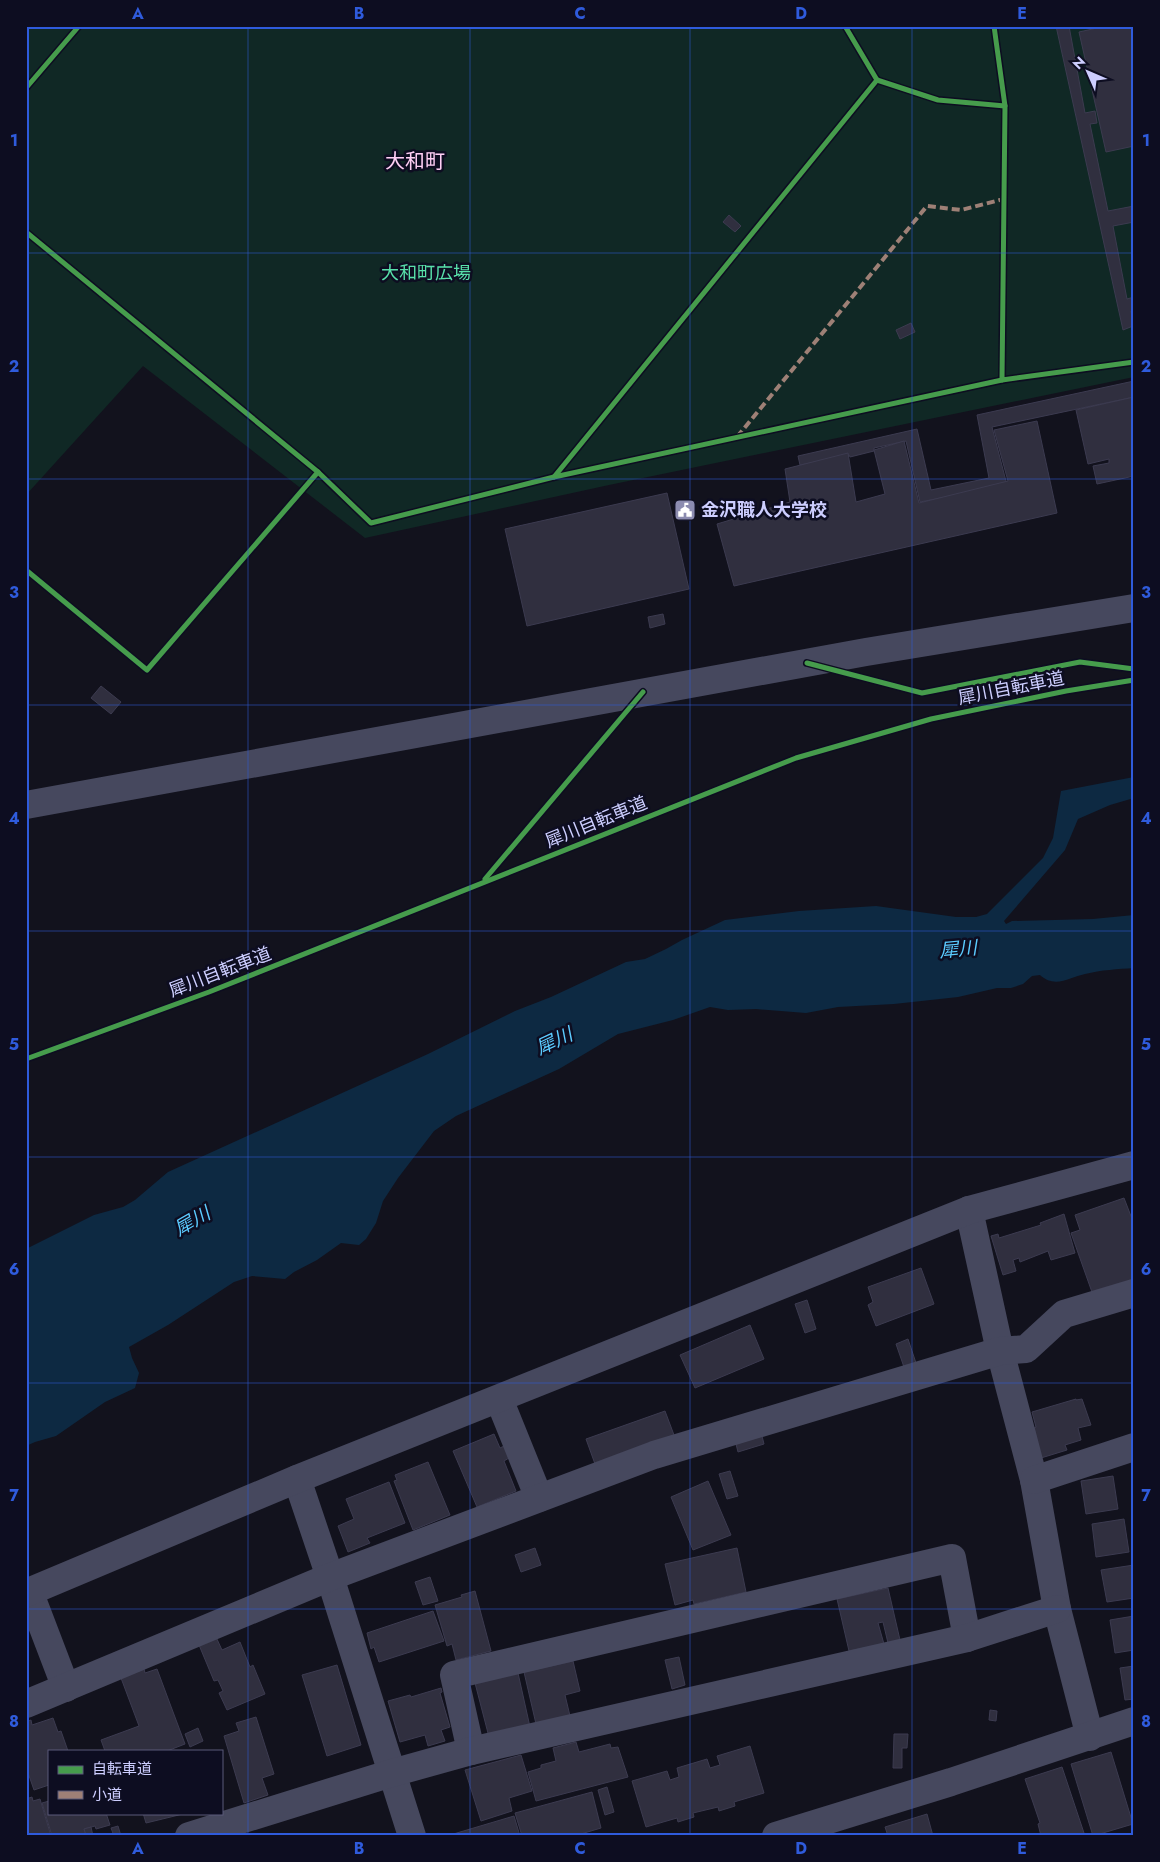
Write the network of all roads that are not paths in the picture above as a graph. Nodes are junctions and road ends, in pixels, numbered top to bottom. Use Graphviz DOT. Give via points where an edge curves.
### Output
graph roads {
  1 [pos="1134,608"];
  2 [pos="26,805"];
  3 [pos="1134,1166"];
  4 [pos="969,1210"];
  5 [pos="1134,1293"];
  6 [pos="1000,1351"];
  7 [pos="499,1398"];
  8 [pos="1134,1447"];
  9 [pos="297,1479"];
  10 [pos="1034,1480"];
  11 [pos="539,1498"];
  12 [pos="330,1577"];
  13 [pos="28,1592"];
  14 [pos="1057,1609"];
  15 [pos="967,1638"];
  16 [pos="66,1688"];
  17 [pos="26,1704"];
  18 [pos="1134,1721"];
  19 [pos="1090,1736"];
  20 [pos="472,1751"];
  21 [pos="392,1773"];
  22 [pos="189,1836"];
  23 [pos="412,1836"];
  24 [pos="776,1836"];
  1 -- 2 [label="street" via="866,652"];
  3 -- 4 [label="street"];
  4 -- 6 [label="street"];
  4 -- 7 [label="street"];
  5 -- 6 [label="street" via="1064,1314 1026,1349"];
  6 -- 10 [label="street"];
  6 -- 11 [label="street" via="654,1455"];
  7 -- 9 [label="street"];
  7 -- 11 [label="street"];
  8 -- 10 [label="street"];
  9 -- 12 [label="street"];
  9 -- 13 [label="street"];
  10 -- 14 [label="street"];
  11 -- 12 [label="street"];
  12 -- 16 [label="street"];
  12 -- 21 [label="street"];
  13 -- 16 [label="street"];
  14 -- 15 [label="street"];
  14 -- 19 [label="street"];
  15 -- 20 [label="street"];
  15 -- 20 [label="street" via="952,1558 454,1675"];
  16 -- 17 [label="street"];
  18 -- 19 [label="street"];
  19 -- 24 [label="street"];
  20 -- 21 [label="street"];
  21 -- 22 [label="street"];
  21 -- 23 [label="street"];
}
